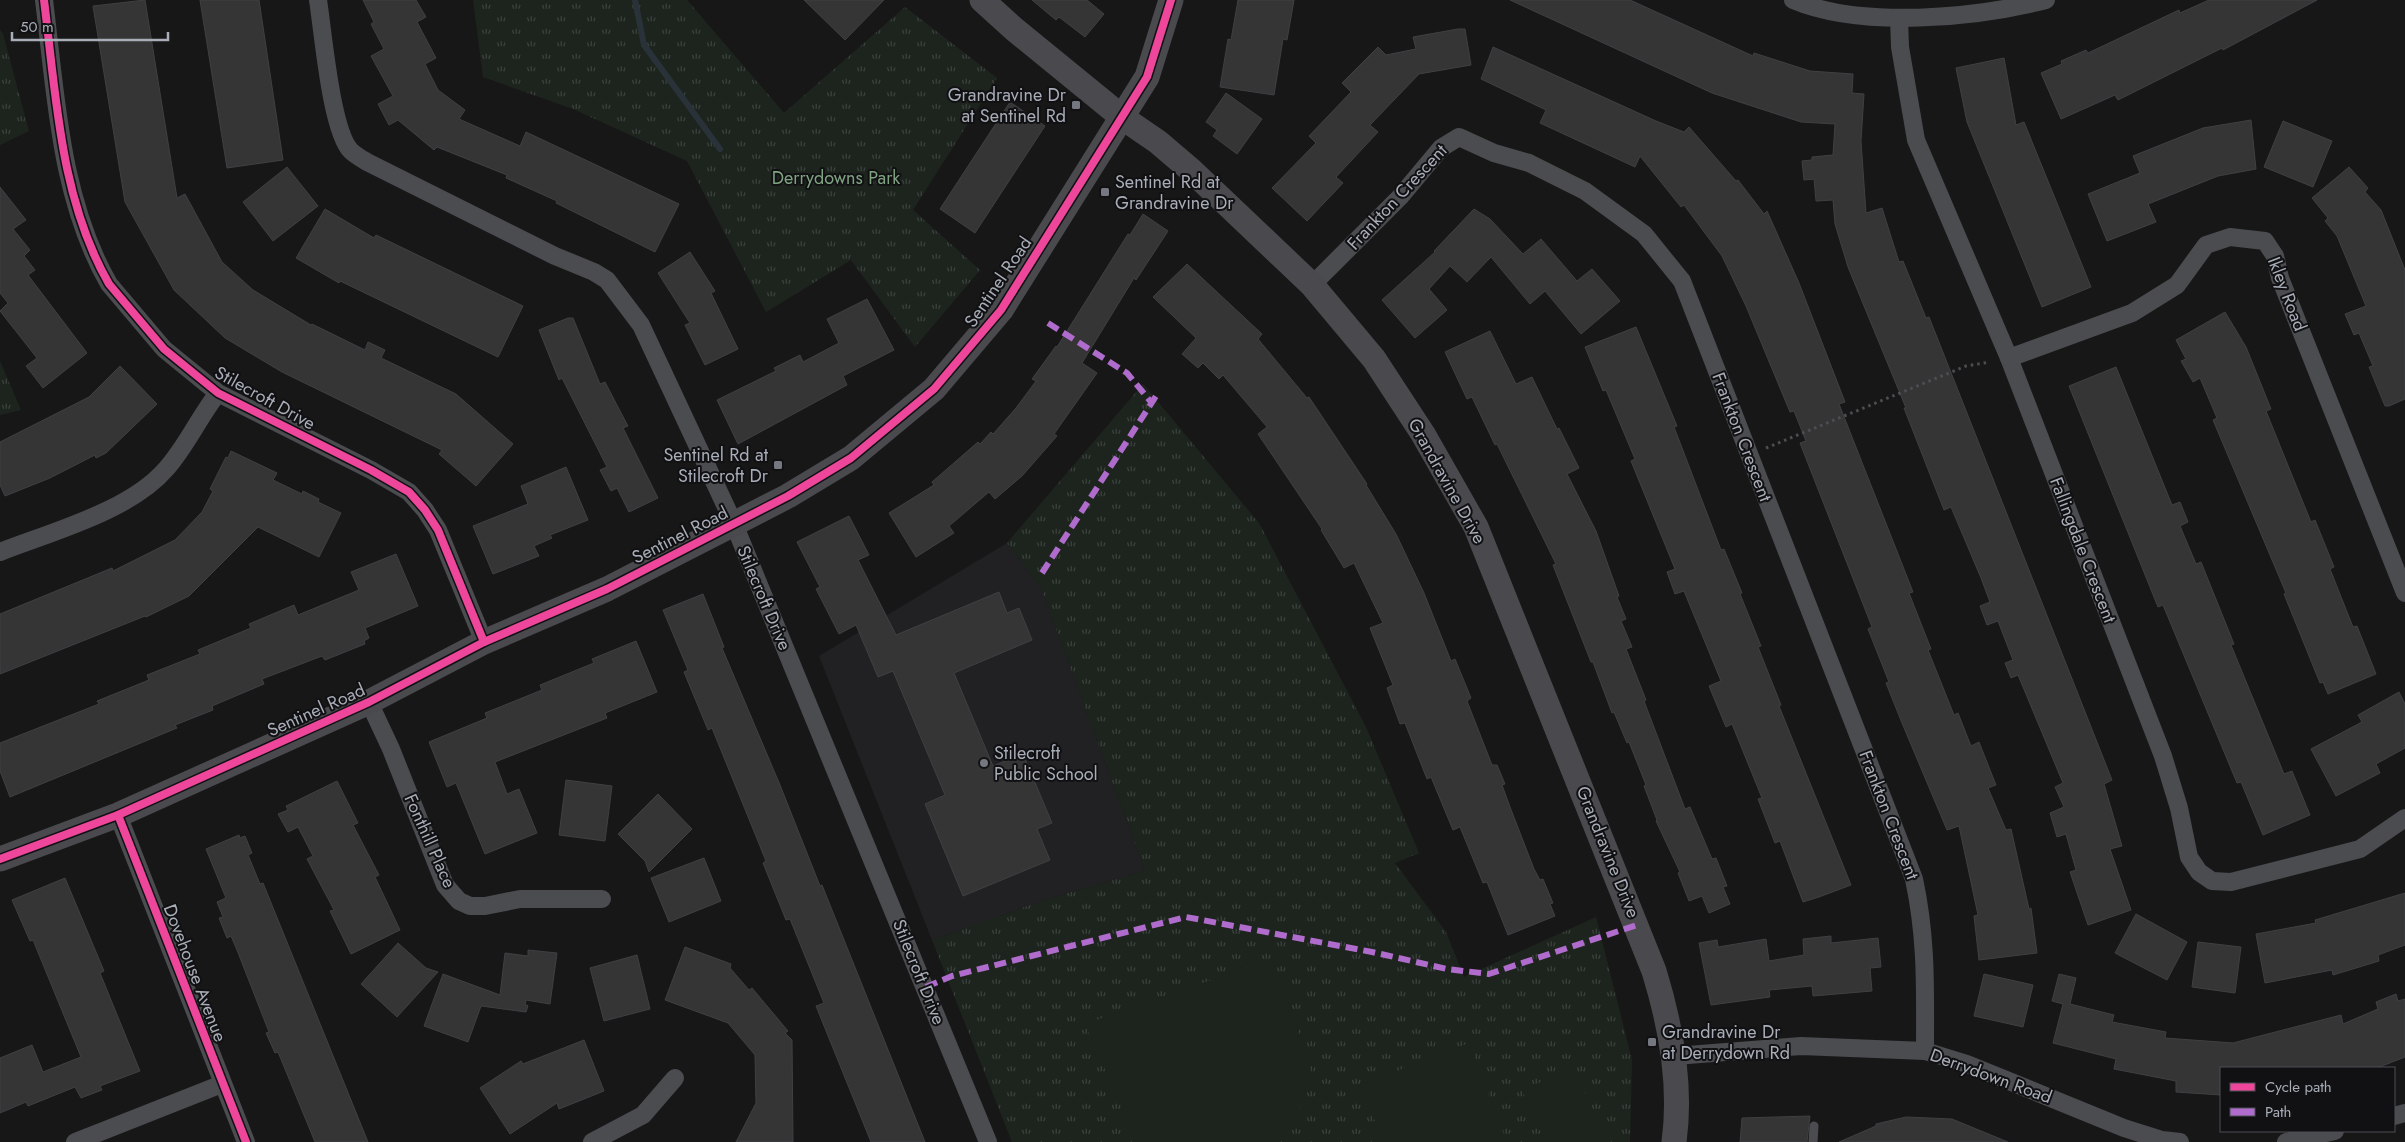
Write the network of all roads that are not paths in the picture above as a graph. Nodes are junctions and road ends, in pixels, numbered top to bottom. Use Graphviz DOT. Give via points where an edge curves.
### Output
graph roads {
  1 [pos="44,0"];
  2 [pos="318,0"];
  3 [pos="982,0"];
  4 [pos="1171,0"];
  5 [pos="1793,0"];
  6 [pos="2046,0"];
  7 [pos="2024,3"];
  8 [pos="1899,18"];
  9 [pos="1123,118"];
  10 [pos="1312,285"];
  11 [pos="2009,358"];
  12 [pos="218,393"];
  13 [pos="734,524"];
  14 [pos="0,552"];
  15 [pos="2405,593"];
  16 [pos="484,642"];
  17 [pos="369,702"];
  18 [pos="118,815"];
  19 [pos="2405,818"];
  20 [pos="0,859"];
  21 [pos="602,899"];
  22 [pos="1925,1052"];
  23 [pos="1675,1056"];
  24 [pos="675,1078"];
  25 [pos="222,1084"];
  26 [pos="1814,1126"];
  27 [pos="2331,1132"];
  28 [pos="75,1142"];
  29 [pos="246,1142"];
  30 [pos="592,1142"];
  31 [pos="988,1142"];
  32 [pos="1674,1142"];
  33 [pos="1813,1142"];
  34 [pos="2180,1142"];
  35 [pos="2286,1142"];
  1 -- 12 [label="street, Stilecroft Drive" via="62,146 75,201 102,272 164,349"];
  2 -- 13 [label="street, Stilecroft Drive" via="335,108 350,151 607,280 641,325"];
  3 -- 9 [label="street, Grandravine Drive"];
  4 -- 9 [label="street, Sentinel Road" via="1147,77"];
  5 -- 8 [label="street" via="1837,12"];
  6 -- 7 [label="street"];
  7 -- 8 [label="street" via="1942,16"];
  8 -- 11 [label="street, Fallingdale Crescent" via="1900,47 1916,140"];
  9 -- 10 [label="street, Grandravine Drive" via="1192,171"];
  9 -- 13 [label="street, Sentinel Road" via="1001,310 934,390 851,458"];
  10 -- 22 [label="street, Frankton Crescent" via="1400,197 1436,153 1459,137 1494,153 1529,163 1585,191 1644,234 1682,281 1914,879 1926,954"];
  10 -- 23 [label="street, Grandravine Drive" via="1374,359 1423,434 1476,527 1654,971 1666,1009"];
  11 -- 15 [label="street, Ikley Road" via="2132,313 2177,284 2206,245 2230,237 2265,241 2275,256 2280,278"];
  11 -- 19 [label="street, Fallingdale Crescent" via="2163,756 2179,808 2188,857 2199,872 2212,881 2231,882 2271,874 2360,849"];
  12 -- 14 [label="street" via="167,468 134,497"];
  12 -- 16 [label="street, Stilecroft Drive" via="409,492 426,510 438,530"];
  13 -- 16 [label="street, Sentinel Road" via="607,589"];
  13 -- 31 [label="street, Stilecroft Drive"];
  16 -- 17 [label="street, Sentinel Road"];
  17 -- 18 [label="street, Sentinel Road"];
  17 -- 21 [label="street, Fonthill Place" via="391,748 445,884 459,901 470,906 485,906 520,899"];
  18 -- 20 [label="street, Sentinel Road"];
  18 -- 25 [label="street, Dovehouse Avenue"];
  22 -- 23 [label="street, Derrydown Road" via="1801,1046"];
  22 -- 34 [label="street, Derrydown Road" via="1967,1064 2124,1128"];
  23 -- 32 [label="street, Grandravine Drive"];
  24 -- 30 [label="street" via="643,1115"];
  25 -- 28 [label="street"];
  25 -- 29 [label="street, Dovehouse Avenue"];
  26 -- 33 [label="lane"];
  27 -- 35 [label="street"];
}
